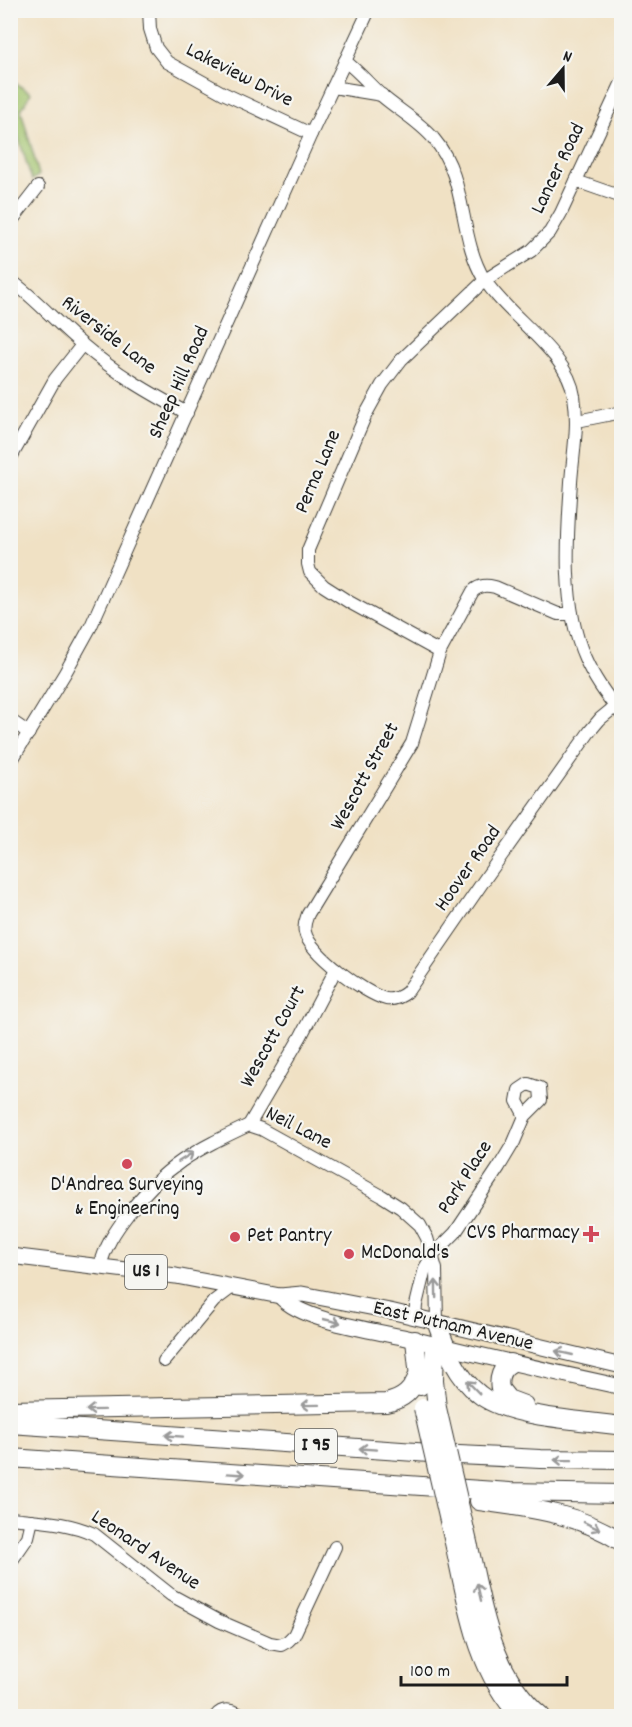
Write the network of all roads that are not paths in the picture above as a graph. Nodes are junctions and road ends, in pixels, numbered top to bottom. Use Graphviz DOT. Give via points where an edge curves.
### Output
graph roads {
  1 [pos="149,10"];
  2 [pos="369,10"];
  3 [pos="345,61"];
  4 [pos="621,82"];
  5 [pos="333,87"];
  6 [pos="381,95"];
  7 [pos="311,134"];
  8 [pos="576,181"];
  9 [pos="38,188"];
  10 [pos="621,197"];
  11 [pos="10,223"];
  12 [pos="485,279"];
  13 [pos="10,280"];
  14 [pos="82,345"];
  15 [pos="621,412"];
  16 [pos="187,413"];
  17 [pos="577,421"];
  18 [pos="10,459"];
  19 [pos="572,614"];
  20 [pos="440,652"];
  21 [pos="619,707"];
  22 [pos="10,720"];
  23 [pos="29,733"];
  24 [pos="10,763"];
  25 [pos="336,969"];
  26 [pos="525,1116"];
  27 [pos="249,1125"];
  28 [pos="10,1256"];
  29 [pos="432,1256"];
  30 [pos="100,1267"];
  31 [pos="234,1286"];
  32 [pos="280,1296"];
  33 [pos="415,1318"];
  34 [pos="437,1324"];
  35 [pos="415,1340"];
  36 [pos="441,1347"];
  37 [pos="164,1361"];
  38 [pos="511,1363"];
  39 [pos="621,1366"];
  40 [pos="418,1375"];
  41 [pos="621,1387"];
  42 [pos="430,1408"];
  43 [pos="10,1410"];
  44 [pos="586,1421"];
  45 [pos="10,1424"];
  46 [pos="621,1426"];
  47 [pos="10,1458"];
  48 [pos="621,1460"];
  49 [pos="349,1481"];
  50 [pos="621,1494"];
  51 [pos="10,1518"];
  52 [pos="32,1520"];
  53 [pos="621,1542"];
  54 [pos="335,1547"];
  55 [pos="462,1547"];
  56 [pos="10,1563"];
  57 [pos="216,1716"];
  58 [pos="242,1716"];
  59 [pos="520,1716"];
  60 [pos="542,1716"];
  1 -- 7 [label="street, Lakeview Drive" via="156,48 167,62"];
  2 -- 3 [label="street, Sheep Hill Road"];
  3 -- 5 [label="street, Sheep Hill Road"];
  3 -- 6 [label="street"];
  4 -- 8 [label="street, Lancer Road"];
  5 -- 6 [label="street"];
  5 -- 7 [label="street, Sheep Hill Road"];
  6 -- 12 [label="street" via="434,139 450,166 471,246"];
  7 -- 16 [label="street, Sheep Hill Road"];
  8 -- 10 [label="street"];
  8 -- 12 [label="street, Lancer Road" via="550,232 531,251"];
  9 -- 11 [label="street"];
  12 -- 17 [label="street" via="561,363 574,393"];
  12 -- 20 [label="street, Perna Lane" via="401,360 382,385 308,550 310,572 324,586"];
  13 -- 14 [label="street, Riverside Lane"];
  14 -- 16 [label="street, Riverside Lane" via="135,386"];
  14 -- 18 [label="street" via="55,379"];
  15 -- 17 [label="street"];
  16 -- 23 [label="street, Sheep Hill Road" via="91,626"];
  17 -- 19 [label="street" via="569,520"];
  19 -- 20 [label="street, Wescott Street" via="558,614 495,587 478,587"];
  19 -- 21 [label="street" via="584,657 596,680"];
  20 -- 25 [label="street, Wescott Street" via="412,743 304,924 309,943"];
  21 -- 25 [label="street, Hoover Road" via="590,731 407,992 396,999 381,997"];
  22 -- 23 [label="street"];
  23 -- 24 [label="street, Sheep Hill Road"];
  25 -- 27 [label="street, Wescott Court"];
  26 -- 29 [label="street, Park Place" via="514,1142 455,1233"];
  27 -- 29 [label="street, Neil Lane" via="401,1208 420,1225"];
  30 -- 27 [label="street, Neil Lane, one-way" via="109,1240 158,1178 190,1154"];
  28 -- 30 [label="main road, East Putnam Avenue / US 1"];
  29 -- 33 [label="street, Park Place" via="425,1268"];
  34 -- 29 [label="street, one-way" via="436,1269"];
  30 -- 31 [label="main road, East Putnam Avenue / US 1"];
  31 -- 32 [label="main road, East Putnam Avenue / US 1"];
  31 -- 37 [label="street" via="214,1301"];
  32 -- 33 [label="main road, East Putnam Avenue / US 1" via="302,1294"];
  32 -- 35 [label="main road, East Putnam Avenue / US 1, one-way" via="286,1304 321,1318"];
  33 -- 34 [label="main road, East Putnam Avenue / US 1"];
  33 -- 35 [label="main road, Park Place"];
  34 -- 36 [label="highway"];
  39 -- 34 [label="main road, East Putnam Avenue / US 1, one-way"];
  35 -- 36 [label="main road, East Putnam Avenue / US 1"];
  35 -- 40 [label="highway"];
  36 -- 38 [label="main road, East Putnam Avenue / US 1"];
  36 -- 42 [label="highway"];
  44 -- 36 [label="highway, one-way" via="515,1411 488,1401 468,1383"];
  38 -- 41 [label="main road, East Putnam Avenue / US 1"];
  38 -- 44 [label="highway" via="500,1376 504,1396"];
  40 -- 42 [label="highway"];
  40 -- 43 [label="highway, one-way" via="404,1397 386,1403"];
  42 -- 55 [label="highway, bridge"];
  44 -- 46 [label="highway"];
  48 -- 45 [label="highway, I 95, one-way" via="500,1458"];
  47 -- 49 [label="highway, I 95, one-way"];
  49 -- 50 [label="highway, I 95" via="510,1492"];
  49 -- 53 [label="highway, one-way" via="556,1513 587,1523"];
  51 -- 52 [label="street, Leonard Avenue"];
  52 -- 54 [label="street, Leonard Avenue" via="70,1525 94,1534 171,1595 229,1625 280,1645 298,1629"];
  52 -- 56 [label="street" via="28,1537"];
  55 -- 59 [label="highway" via="469,1611 481,1653 500,1690"];
  60 -- 55 [label="highway, one-way" via="519,1693 498,1659"];
  57 -- 58 [label="street" via="230,1710"];
}
